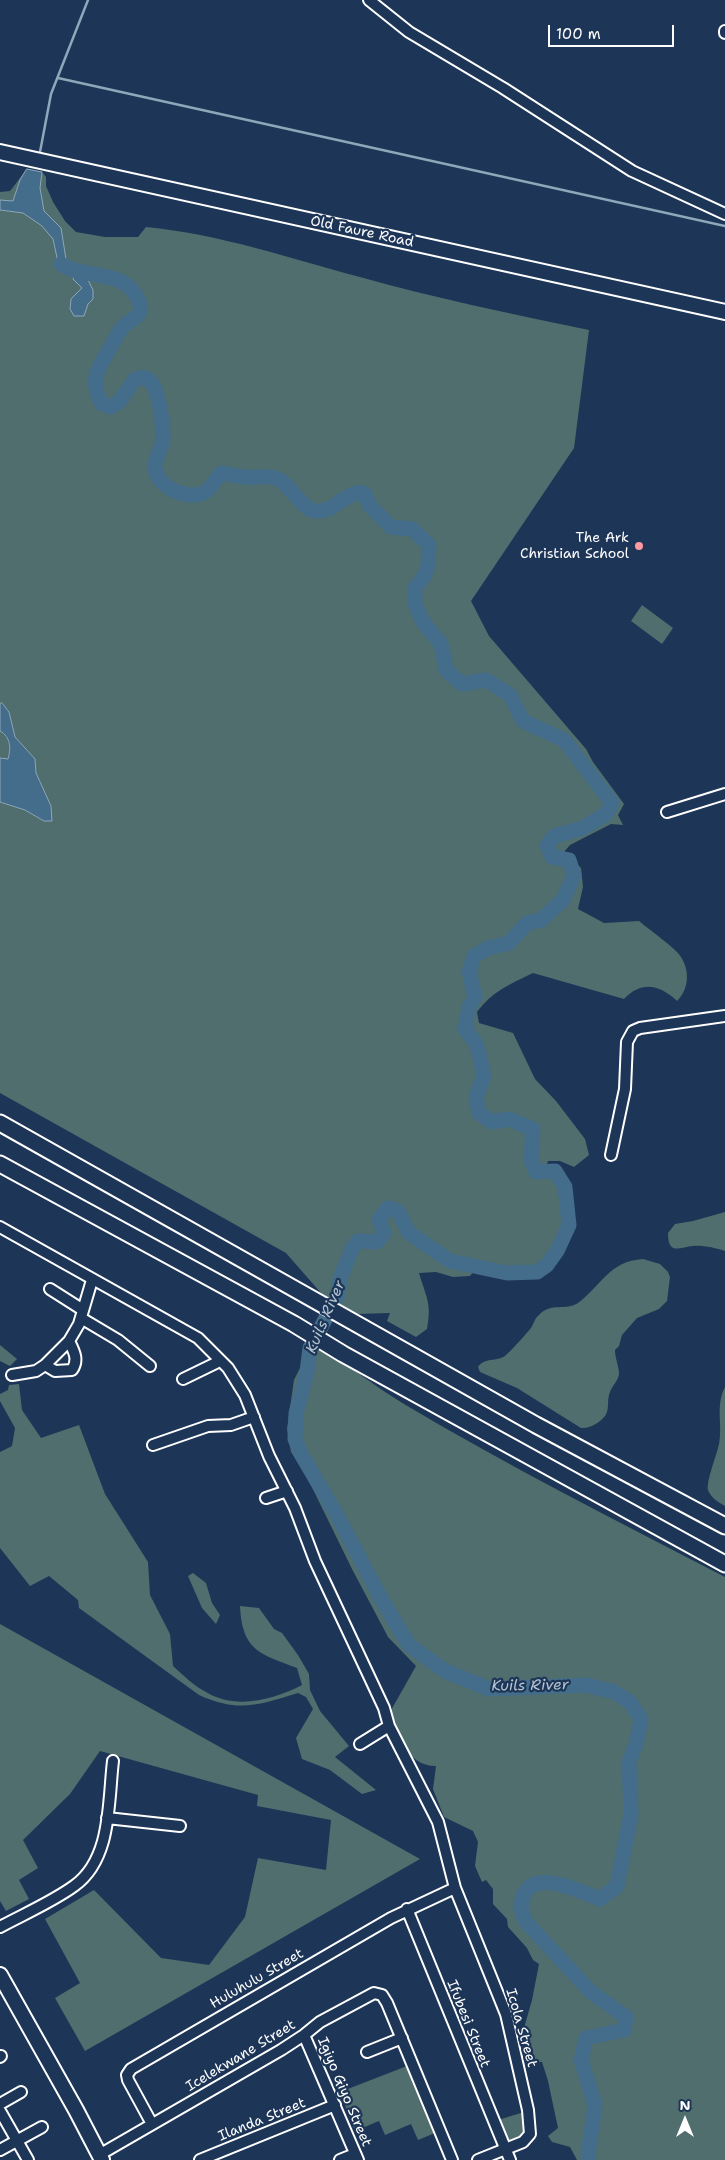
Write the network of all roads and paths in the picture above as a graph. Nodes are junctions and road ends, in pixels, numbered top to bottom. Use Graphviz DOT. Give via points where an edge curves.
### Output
graph roads {
  1 [pos="369,0"];
  2 [pos="0,152"];
  3 [pos="725,214"];
  4 [pos="725,312"];
  5 [pos="725,794"];
  6 [pos="667,812"];
  7 [pos="725,1016"];
  8 [pos="0,1123"];
  9 [pos="611,1154"];
  10 [pos="0,1164"];
  11 [pos="1,1229"];
  12 [pos="92,1280"];
  13 [pos="50,1289"];
  14 [pos="82,1314"];
  15 [pos="69,1341"];
  16 [pos="220,1360"];
  17 [pos="45,1365"];
  18 [pos="150,1366"];
  19 [pos="12,1375"];
  20 [pos="183,1379"];
  21 [pos="254,1417"];
  22 [pos="153,1445"];
  23 [pos="287,1491"];
  24 [pos="266,1498"];
  25 [pos="725,1526"];
  26 [pos="725,1564"];
  27 [pos="389,1726"];
  28 [pos="360,1744"];
  29 [pos="113,1761"];
  30 [pos="107,1818"];
  31 [pos="180,1826"];
  32 [pos="454,1888"];
  33 [pos="406,1909"];
  34 [pos="0,1927"];
  35 [pos="0,1975"];
  36 [pos="304,2036"];
  37 [pos="402,2038"];
  38 [pos="367,2052"];
  39 [pos="21,2092"];
  40 [pos="0,2104"];
  41 [pos="335,2105"];
  42 [pos="0,2111"];
  43 [pos="152,2124"];
  44 [pos="42,2127"];
  45 [pos="17,2140"];
  46 [pos="505,2149"];
  47 [pos="0,2150"];
  48 [pos="357,2157"];
  49 [pos="100,2158"];
  50 [pos="28,2160"];
  51 [pos="200,2160"];
  52 [pos="340,2160"];
  53 [pos="452,2160"];
  54 [pos="478,2160"];
  55 [pos="510,2160"];
  1 -- 3 [label="street" via="410,32 632,171"];
  2 -- 4 [label="main road, Old Faure Road"];
  5 -- 6 [label="street"];
  7 -- 9 [label="street" via="633,1031 627,1042 625,1090"];
  8 -- 25 [label="highway" via="536,1425"];
  10 -- 26 [label="highway"];
  11 -- 12 [label="street, Icola Street"];
  12 -- 14 [label="street"];
  12 -- 16 [label="street, Icola Street" via="198,1338"];
  13 -- 14 [label="street"];
  14 -- 15 [label="street"];
  14 -- 18 [label="street"];
  15 -- 17 [label="street"];
  15 -- 17 [label="street" via="76,1356 72,1370 55,1371"];
  16 -- 20 [label="street"];
  16 -- 21 [label="street, Icola Street" via="240,1388"];
  17 -- 19 [label="street" via="36,1371"];
  21 -- 22 [label="street" via="231,1425 208,1426"];
  21 -- 23 [label="street, Icola Street"];
  23 -- 24 [label="street"];
  23 -- 27 [label="street, Icola Street" via="315,1561 384,1708"];
  27 -- 28 [label="street"];
  27 -- 32 [label="street, Icola Street" via="438,1822"];
  29 -- 30 [label="street"];
  30 -- 31 [label="street"];
  30 -- 34 [label="street" via="99,1854 79,1882"];
  32 -- 33 [label="street, Huluhulu Street"];
  32 -- 46 [label="street, Icola Street" via="506,2014 528,2110 529,2137"];
  33 -- 43 [label="street, Huluhulu Street" via="131,2069 128,2080"];
  33 -- 46 [label="street, Ifubesi Street"];
  35 -- 49 [label="main road"];
  36 -- 37 [label="street, Icelekwane Street" via="320,2022 374,1992 385,1999"];
  36 -- 41 [label="street, Igiyo Giyo Street"];
  36 -- 43 [label="street, Icelekwane Street"];
  37 -- 38 [label="street"];
  37 -- 53 [label="street, Icelekwane Street"];
  39 -- 40 [label="street"];
  41 -- 48 [label="street, Igiyo Giyo Street"];
  41 -- 51 [label="street, Ilanda Street"];
  42 -- 45 [label="street"];
  43 -- 49 [label="street, Icelekwane Street"];
  44 -- 45 [label="street"];
  45 -- 47 [label="street"];
  45 -- 50 [label="street"];
  46 -- 54 [label="street, Icola Street"];
  46 -- 55 [label="street, Ifubesi Street"];
  48 -- 52 [label="street"];
}
